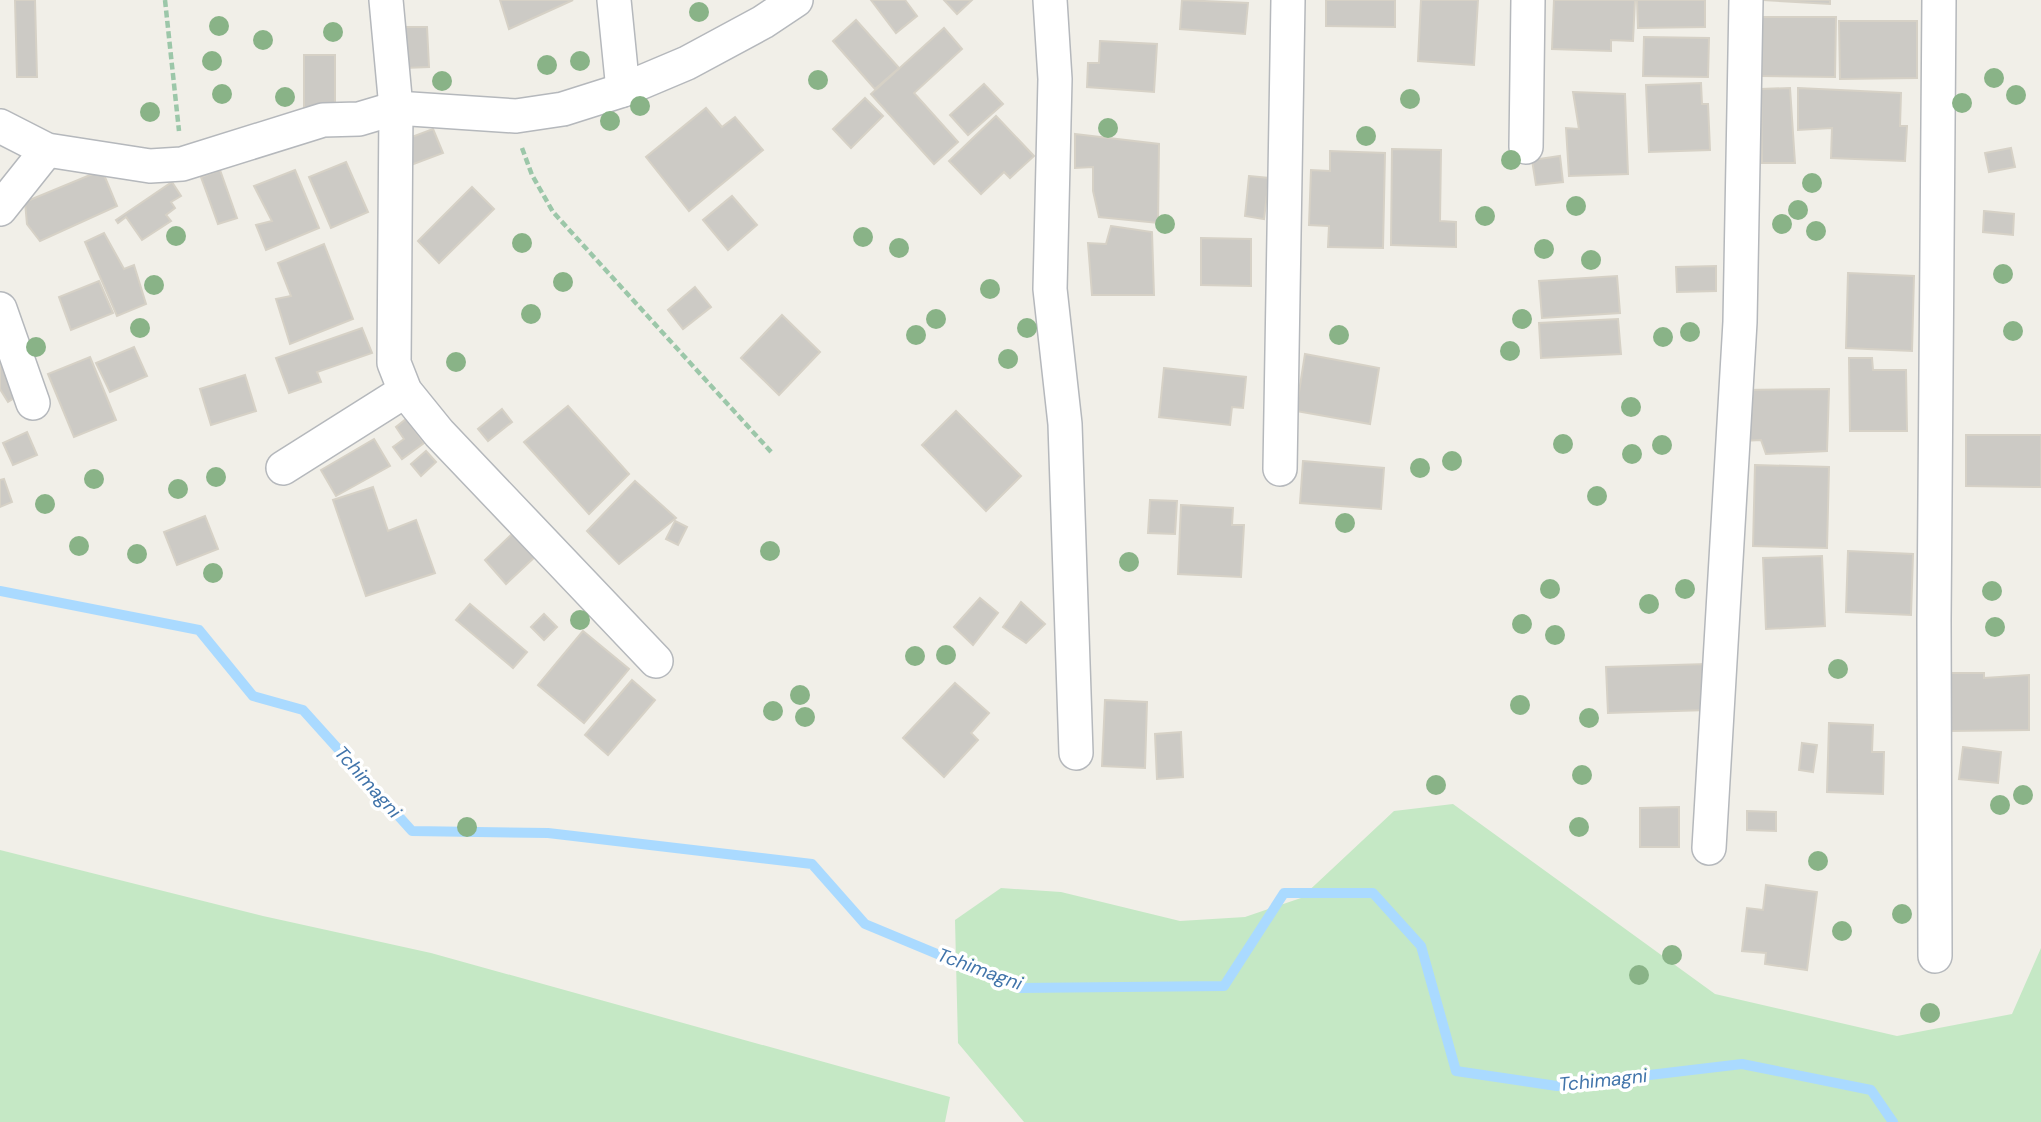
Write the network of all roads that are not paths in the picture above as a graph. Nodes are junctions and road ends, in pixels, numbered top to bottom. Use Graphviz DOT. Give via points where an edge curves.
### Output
graph roads {
  1 [pos="386,0"];
  2 [pos="614,0"];
  3 [pos="796,0"];
  4 [pos="1050,0"];
  5 [pos="1288,0"];
  6 [pos="1528,0"];
  7 [pos="1746,0"];
  8 [pos="1939,0"];
  9 [pos="622,90"];
  10 [pos="396,108"];
  11 [pos="0,126"];
  12 [pos="1526,147"];
  13 [pos="47,149"];
  14 [pos="0,209"];
  15 [pos="0,309"];
  16 [pos="405,391"];
  17 [pos="33,403"];
  18 [pos="283,468"];
  19 [pos="1280,469"];
  20 [pos="656,661"];
  21 [pos="1076,754"];
  22 [pos="1709,848"];
  23 [pos="1935,956"];
  1 -- 10 [label="street"];
  2 -- 9 [label="street"];
  3 -- 9 [label="street" via="687,63"];
  4 -- 21 [label="street" via="1055,79 1050,289 1065,424"];
  5 -- 19 [label="street"];
  6 -- 12 [label="street"];
  7 -- 22 [label="street" via="1740,322"];
  8 -- 23 [label="street"];
  9 -- 10 [label="street" via="562,109 516,116"];
  10 -- 13 [label="street" via="359,119 323,120 182,164 150,166"];
  10 -- 16 [label="street" via="393,332 394,363"];
  11 -- 13 [label="street"];
  13 -- 14 [label="street"];
  15 -- 17 [label="street"];
  16 -- 18 [label="street"];
  16 -- 20 [label="street" via="439,433"];
}
